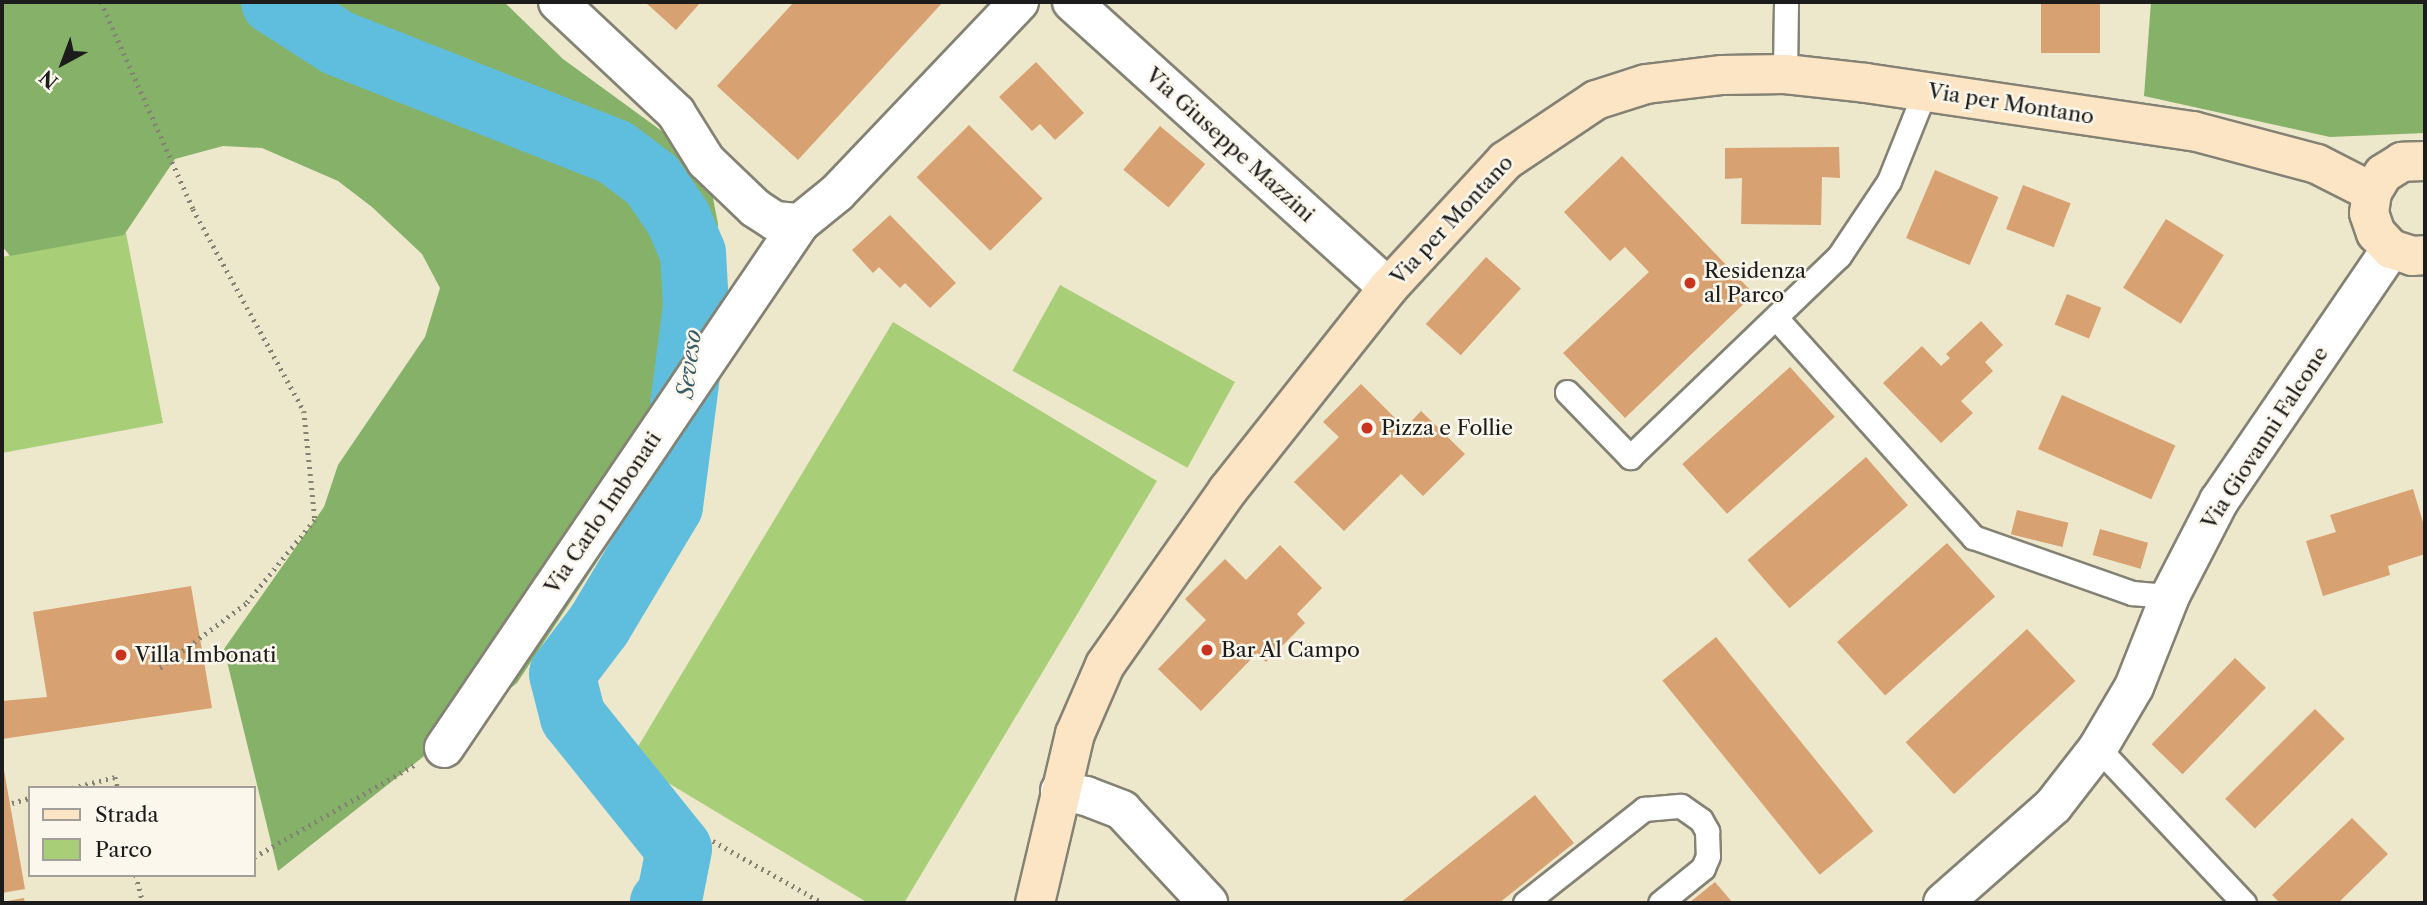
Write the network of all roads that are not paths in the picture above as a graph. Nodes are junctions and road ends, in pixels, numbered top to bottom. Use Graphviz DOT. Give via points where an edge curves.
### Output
graph roads {
  1 [pos="558,2"];
  2 [pos="1019,2"];
  3 [pos="1072,2"];
  4 [pos="1786,2"];
  5 [pos="1785,74"];
  6 [pos="1925,91"];
  7 [pos="2425,161"];
  8 [pos="2372,192"];
  9 [pos="800,223"];
  10 [pos="2408,252"];
  11 [pos="1388,288"];
  12 [pos="1776,318"];
  13 [pos="1567,392"];
  14 [pos="2170,596"];
  15 [pos="444,748"];
  16 [pos="2098,748"];
  17 [pos="1059,791"];
  18 [pos="1035,903"];
  19 [pos="1208,903"];
  20 [pos="1525,903"];
  21 [pos="1660,903"];
  22 [pos="1943,903"];
  23 [pos="2244,903"];
  1 -- 9 [label="street" via="676,113 706,161 755,208 775,221"];
  2 -- 9 [label="street, Via Carlo Imbonati" via="837,192"];
  3 -- 11 [label="street, Via Giuseppe Mazzini"];
  4 -- 5 [label="lane"];
  5 -- 6 [label="street, Via per Montano"];
  5 -- 11 [label="street, Via per Montano" via="1646,84 1596,100 1505,161"];
  6 -- 8 [label="street, Via per Montano" via="2193,131 2317,164"];
  6 -- 12 [label="lane" via="1907,143 1867,220 1839,256"];
  7 -- 8 [label="street" via="2402,162 2383,174"];
  8 -- 10 [label="street" via="2370,213 2376,233"];
  9 -- 15 [label="street, Via Carlo Imbonati"];
  10 -- 14 [label="street, Via Giovanni Falcone" via="2219,501"];
  11 -- 17 [label="street, Via per Montano" via="1228,490 1105,665 1075,734"];
  12 -- 13 [label="lane" via="1630,457"];
  12 -- 14 [label="lane" via="1973,537 2132,593"];
  14 -- 16 [label="street, Via Giovanni Falcone" via="2134,687"];
  16 -- 22 [label="street, Via Giovanni Falcone" via="2053,806"];
  16 -- 23 [label="lane"];
  17 -- 18 [label="street, Via per Montano"];
  17 -- 19 [label="street" via="1122,810"];
  20 -- 21 [label="lane" via="1644,809 1681,806 1701,820 1710,844 1708,856 1703,868"];
}
